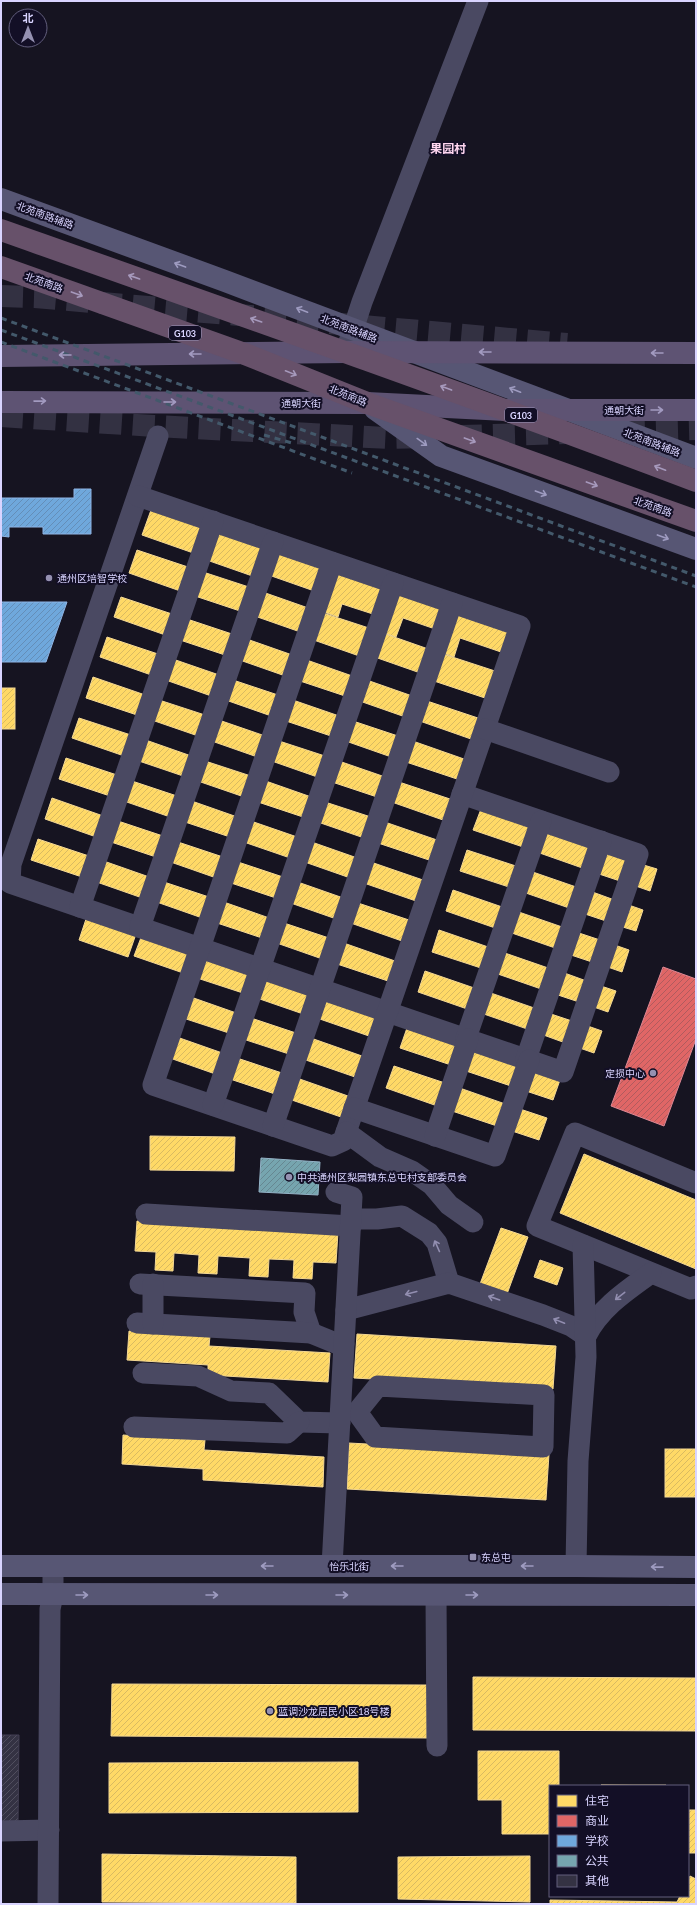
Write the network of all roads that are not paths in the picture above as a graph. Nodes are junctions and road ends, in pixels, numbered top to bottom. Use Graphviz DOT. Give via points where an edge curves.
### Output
graph roads {
  1 [pos="478,1"];
  2 [pos="1,199"];
  3 [pos="1,230"];
  4 [pos="1,267"];
  5 [pos="353,329"];
  6 [pos="346,352"];
  7 [pos="414,352"];
  8 [pos="696,353"];
  9 [pos="245,354"];
  10 [pos="1,356"];
  11 [pos="1,402"];
  12 [pos="367,403"];
  13 [pos="506,410"];
  14 [pos="569,410"];
  15 [pos="696,410"];
  16 [pos="158,436"];
  17 [pos="696,458"];
  18 [pos="696,481"];
  19 [pos="138,496"];
  20 [pos="213,521"];
  21 [pos="696,521"];
  22 [pos="273,542"];
  23 [pos="696,549"];
  24 [pos="332,562"];
  25 [pos="393,583"];
  26 [pos="452,603"];
  27 [pos="485,729"];
  28 [pos="609,772"];
  29 [pos="462,794"];
  30 [pos="541,821"];
  31 [pos="601,841"];
  32 [pos="80,907"];
  33 [pos="140,927"];
  34 [pos="200,948"];
  35 [pos="260,968"];
  36 [pos="320,988"];
  37 [pos="388,1012"];
  38 [pos="467,1039"];
  39 [pos="527,1059"];
  40 [pos="213,1105"];
  41 [pos="354,1108"];
  42 [pos="273,1126"];
  43 [pos="346,1132"];
  44 [pos="435,1136"];
  45 [pos="696,1183"];
  46 [pos="336,1192"];
  47 [pos="146,1214"];
  48 [pos="351,1222"];
  49 [pos="473,1222"];
  50 [pos="583,1245"];
  51 [pos="651,1273"];
  52 [pos="449,1283"];
  53 [pos="696,1286"];
  54 [pos="346,1310"];
  55 [pos="311,1334"];
  56 [pos="586,1336"];
  57 [pos="344,1344"];
  58 [pos="143,1373"];
  59 [pos="346,1415"];
  60 [pos="299,1422"];
  61 [pos="134,1427"];
  62 [pos="1,1566"];
  63 [pos="53,1566"];
  64 [pos="332,1566"];
  65 [pos="576,1566"];
  66 [pos="696,1567"];
  67 [pos="1,1594"];
  68 [pos="53,1594"];
  69 [pos="436,1595"];
  70 [pos="696,1595"];
  71 [pos="437,1746"];
  72 [pos="49,1830"];
  73 [pos="1,1831"];
  74 [pos="48,1904"];
  1 -- 5 [label="street"];
  5 -- 2 [label="main road, 北苑南路辅路, one-way"];
  6 -- 3 [label="highway, G103, one-way"];
  4 -- 9 [label="highway, 北苑南路 / G103, one-way"];
  5 -- 6 [label="street"];
  5 -- 7 [label="main road, 北苑南路辅路"];
  6 -- 7 [label="main road"];
  6 -- 9 [label="main road"];
  13 -- 6 [label="highway, G103, one-way"];
  8 -- 7 [label="main road, one-way"];
  14 -- 7 [label="main road, 北苑南路辅路, one-way"];
  9 -- 10 [label="main road, one-way"];
  9 -- 12 [label="highway, 北苑南路 / G103, one-way"];
  11 -- 12 [label="main road, 通朝大街, one-way"];
  12 -- 13 [label="main road, 通朝大街"];
  12 -- 21 [label="highway, 北苑南路 / G103, one-way"];
  12 -- 23 [label="main road, one-way" via="441,456"];
  13 -- 14 [label="main road, 通朝大街"];
  18 -- 13 [label="highway, G103, one-way"];
  14 -- 15 [label="main road, 通朝大街, one-way"];
  14 -- 17 [label="main road, 北苑南路辅路"];
  16 -- 19 [label="street"];
  19 -- 20 [label="street"];
  19 -- 32 [label="street" via="11,864 10,883"];
  20 -- 22 [label="street"];
  20 -- 32 [label="street"];
  22 -- 24 [label="street"];
  22 -- 33 [label="street"];
  24 -- 25 [label="street"];
  24 -- 34 [label="street"];
  25 -- 26 [label="street"];
  25 -- 35 [label="street"];
  26 -- 27 [label="street" via="520,626"];
  26 -- 36 [label="street"];
  27 -- 28 [label="street"];
  27 -- 29 [label="street"];
  29 -- 30 [label="street"];
  29 -- 37 [label="street"];
  30 -- 31 [label="street"];
  30 -- 38 [label="street"];
  31 -- 39 [label="street"];
  31 -- 39 [label="street" via="638,854 563,1072"];
  32 -- 33 [label="street"];
  33 -- 34 [label="street"];
  34 -- 35 [label="street"];
  34 -- 40 [label="street" via="153,1085"];
  35 -- 36 [label="street"];
  35 -- 40 [label="street"];
  36 -- 37 [label="street"];
  36 -- 42 [label="street"];
  37 -- 38 [label="street"];
  37 -- 41 [label="street"];
  38 -- 39 [label="street"];
  38 -- 44 [label="street"];
  39 -- 44 [label="street" via="495,1156"];
  40 -- 42 [label="street"];
  41 -- 43 [label="street"];
  41 -- 44 [label="street"];
  42 -- 43 [label="street" via="332,1146 343,1141"];
  43 -- 49 [label="street" via="380,1157 432,1185 450,1205"];
  45 -- 50 [label="street" via="575,1133 537,1226"];
  46 -- 48 [label="street" via="352,1197"];
  47 -- 48 [label="street"];
  52 -- 48 [label="street, one-way" via="437,1243 429,1233 402,1216"];
  48 -- 54 [label="street"];
  50 -- 51 [label="street"];
  50 -- 56 [label="street"];
  51 -- 53 [label="street" via="691,1289"];
  51 -- 56 [label="street, one-way" via="609,1304 593,1321"];
  52 -- 54 [label="street, one-way"];
  56 -- 52 [label="street, one-way" via="571,1326 543,1315"];
  54 -- 57 [label="street"];
  55 -- 55 [label="street" via="304,1312 305,1293 147,1284 145,1324"];
  55 -- 57 [label="street"];
  56 -- 65 [label="street" via="578,1462"];
  57 -- 59 [label="street"];
  58 -- 60 [label="street" via="198,1376 231,1391 269,1393"];
  59 -- 59 [label="street" via="375,1437 543,1447 544,1395 378,1386"];
  59 -- 60 [label="street"];
  59 -- 64 [label="street"];
  60 -- 61 [label="street" via="287,1432"];
  62 -- 63 [label="main road, 怡乐北街"];
  64 -- 63 [label="main road, 怡乐北街, one-way"];
  63 -- 68 [label="street"];
  65 -- 64 [label="main road, 怡乐北街, one-way"];
  66 -- 65 [label="main road, 怡乐北街, one-way"];
  67 -- 68 [label="main road"];
  68 -- 69 [label="main road, one-way"];
  68 -- 72 [label="street" via="50,1609"];
  69 -- 70 [label="main road, one-way"];
  69 -- 71 [label="street"];
  72 -- 73 [label="street"];
  72 -- 74 [label="street"];
}
